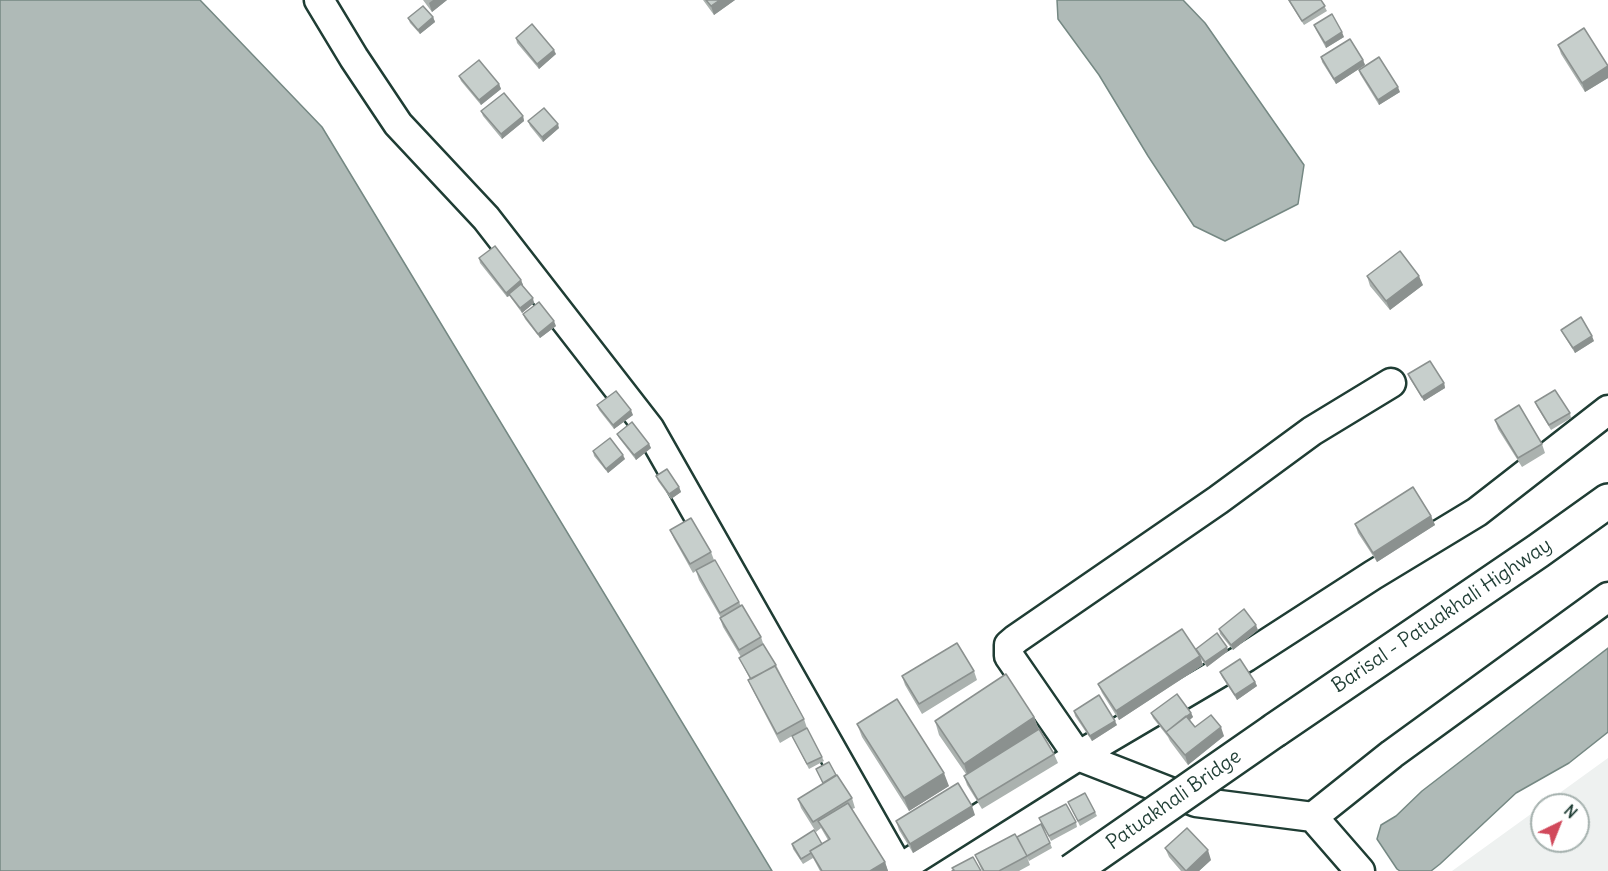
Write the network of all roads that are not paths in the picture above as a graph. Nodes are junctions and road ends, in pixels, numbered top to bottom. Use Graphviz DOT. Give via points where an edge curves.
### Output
graph roads {
  1 [pos="319,0"];
  2 [pos="1391,383"];
  3 [pos="1608,410"];
  4 [pos="1608,501"];
  5 [pos="1608,597"];
  6 [pos="1275,730"];
  7 [pos="1078,756"];
  8 [pos="1313,817"];
  9 [pos="898,870"];
  10 [pos="1072,871"];
  11 [pos="1360,871"];
  1 -- 9 [label="street" via="398,124 486,218 649,428"];
  2 -- 7 [label="street" via="1312,432 1009,645 1009,656"];
  3 -- 7 [label="street" via="1477,512 1246,657"];
  4 -- 6 [label="highway, Barisal - Patuakhali Highway"];
  5 -- 8 [label="street" via="1392,754"];
  6 -- 10 [label="highway, Patuakhali Bridge, bridge"];
  7 -- 8 [label="street" via="1196,802"];
  7 -- 9 [label="street"];
  8 -- 11 [label="street"];
}
